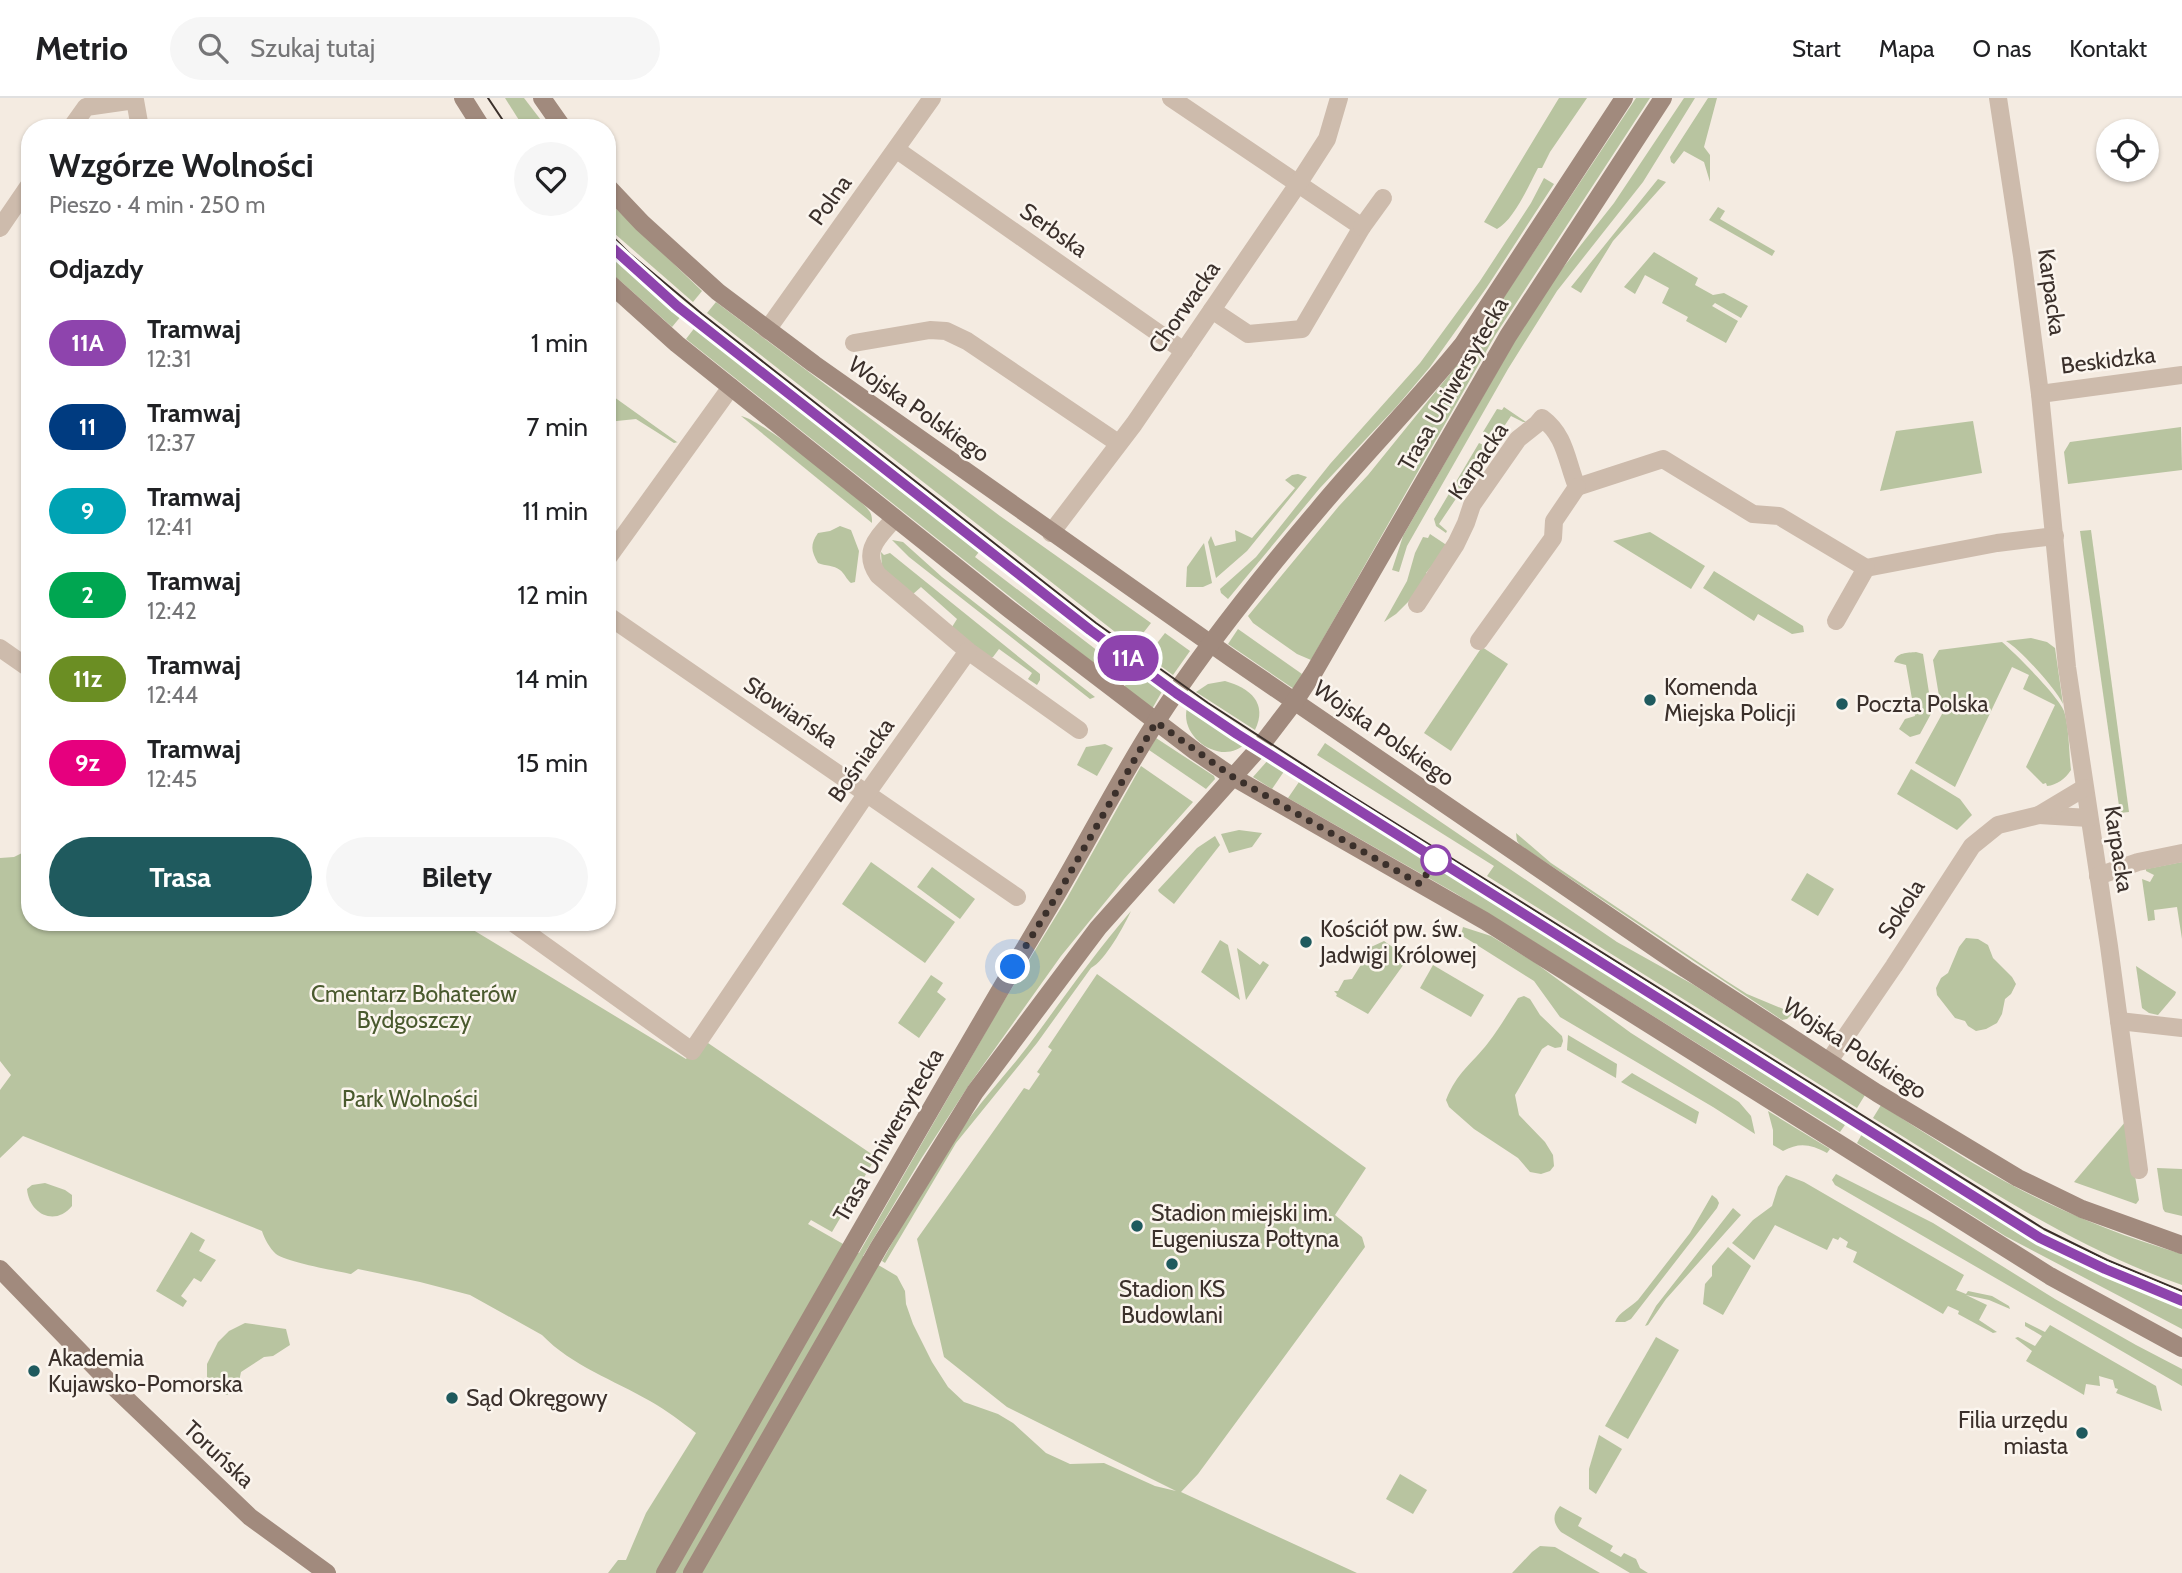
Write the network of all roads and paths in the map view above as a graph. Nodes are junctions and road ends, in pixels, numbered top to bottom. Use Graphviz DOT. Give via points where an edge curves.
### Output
graph roads {
  1 [pos="463,98"];
  2 [pos="542,98"];
  3 [pos="932,98"];
  4 [pos="1171,98"];
  5 [pos="1339,98"];
  6 [pos="1624,98"];
  7 [pos="1663,98"];
  8 [pos="1998,98"];
  9 [pos="77,119"];
  10 [pos="138,119"];
  11 [pos="476,119"];
  12 [pos="557,119"];
  13 [pos="897,150"];
  14 [pos="1298,184"];
  15 [pos="616,196"];
  16 [pos="21,197"];
  17 [pos="1383,198"];
  18 [pos="1362,227"];
  19 [pos="0,228"];
  20 [pos="616,289"];
  21 [pos="1212,310"];
  22 [pos="767,330"];
  23 [pos="854,342"];
  24 [pos="1184,351"];
  25 [pos="2182,376"];
  26 [pos="731,387"];
  27 [pos="2040,394"];
  28 [pos="1118,443"];
  29 [pos="1577,487"];
  30 [pos="895,517"];
  31 [pos="1051,533"];
  32 [pos="2055,536"];
  33 [pos="616,547"];
  34 [pos="1866,568"];
  35 [pos="1417,604"];
  36 [pos="616,621"];
  37 [pos="1836,621"];
  38 [pos="1479,641"];
  39 [pos="1211,643"];
  40 [pos="0,648"];
  41 [pos="968,651"];
  42 [pos="21,663"];
  43 [pos="1295,701"];
  44 [pos="1156,722"];
  45 [pos="1079,730"];
  46 [pos="1233,777"];
  47 [pos="2084,788"];
  48 [pos="867,793"];
  49 [pos="2039,815"];
  50 [pos="2089,818"];
  51 [pos="2182,853"];
  52 [pos="2098,876"];
  53 [pos="1017,897"];
  54 [pos="525,931"];
  55 [pos="2119,1021"];
  56 [pos="2182,1028"];
  57 [pos="1829,1061"];
  58 [pos="2139,1170"];
  59 [pos="2182,1245"];
  60 [pos="0,1269"];
  61 [pos="2182,1348"];
  62 [pos="327,1573"];
  63 [pos="665,1573"];
  64 [pos="692,1573"];
  1 -- 11 [label="street"];
  2 -- 12 [label="street"];
  3 -- 13 [label="street, Polna"];
  4 -- 14 [label="street"];
  5 -- 14 [label="street, Chorwacka" via="1327,139"];
  6 -- 39 [label="street, Trasa Uniwersytecka" via="1463,344 1317,510"];
  7 -- 43 [label="street, Trasa Uniwersytecka" via="1508,336"];
  8 -- 27 [label="street, Karpacka"];
  9 -- 10 [label="street" via="86,107 135,100"];
  13 -- 22 [label="street, Polna"];
  13 -- 24 [label="street, Serbska"];
  14 -- 18 [label="street"];
  14 -- 21 [label="street, Chorwacka"];
  15 -- 22 [label="street, Wojska Polskiego" via="724,297"];
  16 -- 19 [label="street"];
  17 -- 18 [label="street"];
  18 -- 21 [label="street" via="1302,329 1248,334"];
  20 -- 26 [label="street"];
  21 -- 24 [label="street, Chorwacka"];
  22 -- 31 [label="street, Wojska Polskiego"];
  23 -- 28 [label="street" via="946,331"];
  24 -- 28 [label="street, Chorwacka"];
  25 -- 27 [label="street, Beskidzka"];
  26 -- 30 [label="street"];
  26 -- 33 [label="street"];
  27 -- 32 [label="street, Karpacka"];
  28 -- 31 [label="street, Chorwacka"];
  29 -- 34 [label="street" via="1663,459 1753,514 1779,516"];
  29 -- 35 [label="street, Karpacka" via="1562,440 1542,418 1518,439 1479,495 1456,544"];
  29 -- 38 [label="street" via="1554,521 1553,538"];
  30 -- 41 [label="street" via="873,545 872,566"];
  30 -- 44 [label="street"];
  31 -- 39 [label="street, Wojska Polskiego"];
  32 -- 34 [label="street"];
  32 -- 47 [label="street, Karpacka"];
  34 -- 37 [label="street"];
  36 -- 48 [label="street, Słowiańska"];
  39 -- 43 [label="street, Wojska Polskiego"];
  39 -- 44 [label="street, Trasa Uniwersytecka"];
  40 -- 42 [label="street"];
  41 -- 45 [label="street"];
  41 -- 48 [label="street, Bośniacka"];
  43 -- 46 [label="street, Trasa Uniwersytecka"];
  43 -- 57 [label="street, Wojska Polskiego" via="1686,969"];
  44 -- 46 [label="street"];
  44 -- 63 [label="street, Trasa Uniwersytecka"];
  46 -- 61 [label="street" via="1506,934 2050,1276"];
  46 -- 64 [label="street" via="1098,928 975,1092 879,1247"];
  47 -- 49 [label="street, Sokola"];
  47 -- 50 [label="street, Karpacka"];
  48 -- 53 [label="street, Słowiańska"];
  48 -- 54 [label="street, Bośniacka" via="692,1051"];
  49 -- 50 [label="street, Sokola"];
  49 -- 57 [label="street, Sokola" via="1998,825 1972,846"];
  50 -- 52 [label="street, Karpacka"];
  51 -- 52 [label="street"];
  52 -- 55 [label="street, Karpacka"];
  55 -- 56 [label="street"];
  55 -- 58 [label="street, Karpacka"];
  57 -- 59 [label="street, Wojska Polskiego" via="2018,1178 2082,1209"];
  60 -- 62 [label="street, Toruńska" via="117,1390 241,1508"];
}
